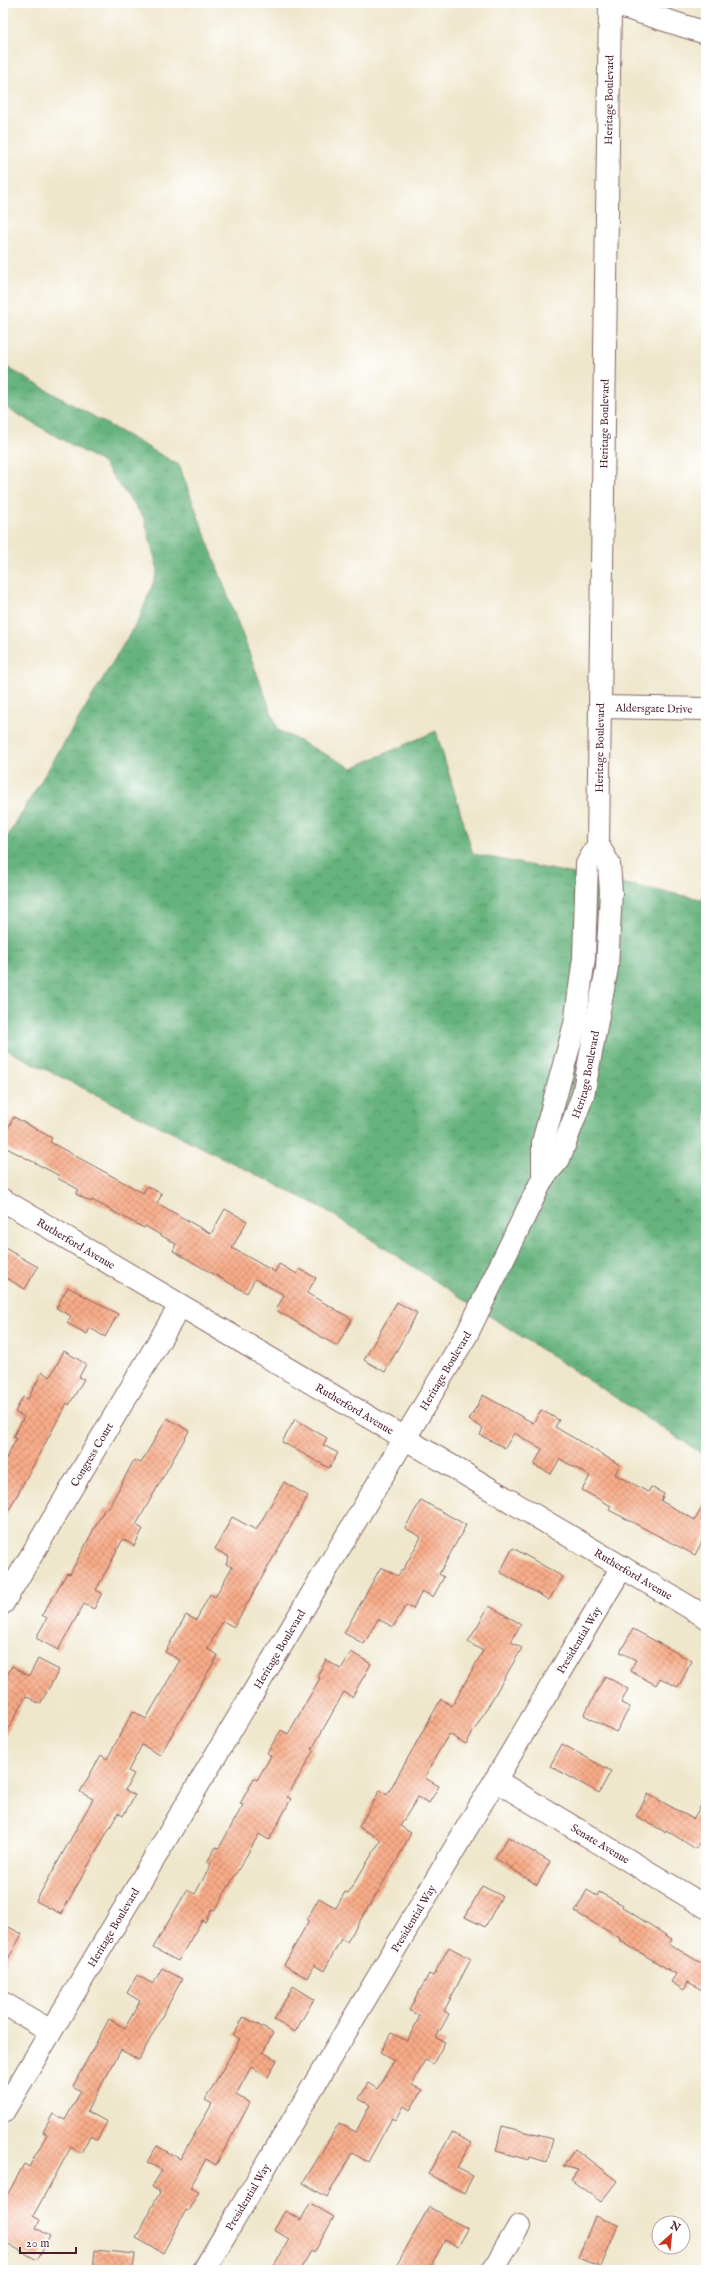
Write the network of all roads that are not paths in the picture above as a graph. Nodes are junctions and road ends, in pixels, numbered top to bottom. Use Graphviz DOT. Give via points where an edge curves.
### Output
graph roads {
  1 [pos="611,3"];
  2 [pos="706,34"];
  3 [pos="601,707"];
  4 [pos="706,709"];
  5 [pos="3,1200"];
  6 [pos="180,1306"];
  7 [pos="405,1438"];
  8 [pos="622,1567"];
  9 [pos="3,1603"];
  10 [pos="706,1617"];
  11 [pos="495,1780"];
  12 [pos="706,1907"];
  13 [pos="3,2003"];
  14 [pos="51,2031"];
  15 [pos="3,2112"];
  16 [pos="519,2226"];
  17 [pos="204,2270"];
  18 [pos="493,2270"];
  1 -- 2 [label="street"];
  1 -- 3 [label="street, Heritage Boulevard"];
  3 -- 4 [label="street, Aldersgate Drive"];
  3 -- 7 [label="street, Heritage Boulevard" via="598,845 587,864 584,958 575,1024 543,1142 543,1178 467,1334"];
  5 -- 6 [label="street, Rutherford Avenue"];
  6 -- 7 [label="street, Rutherford Avenue"];
  6 -- 9 [label="street, Congress Court"];
  7 -- 8 [label="street, Rutherford Avenue"];
  7 -- 14 [label="street, Heritage Boulevard"];
  8 -- 10 [label="street, Rutherford Avenue"];
  8 -- 11 [label="street, Presidential Way"];
  11 -- 12 [label="street, Senate Avenue"];
  11 -- 17 [label="street, Presidential Way"];
  13 -- 14 [label="street"];
  14 -- 15 [label="street, Heritage Boulevard"];
  16 -- 18 [label="street"];
}
